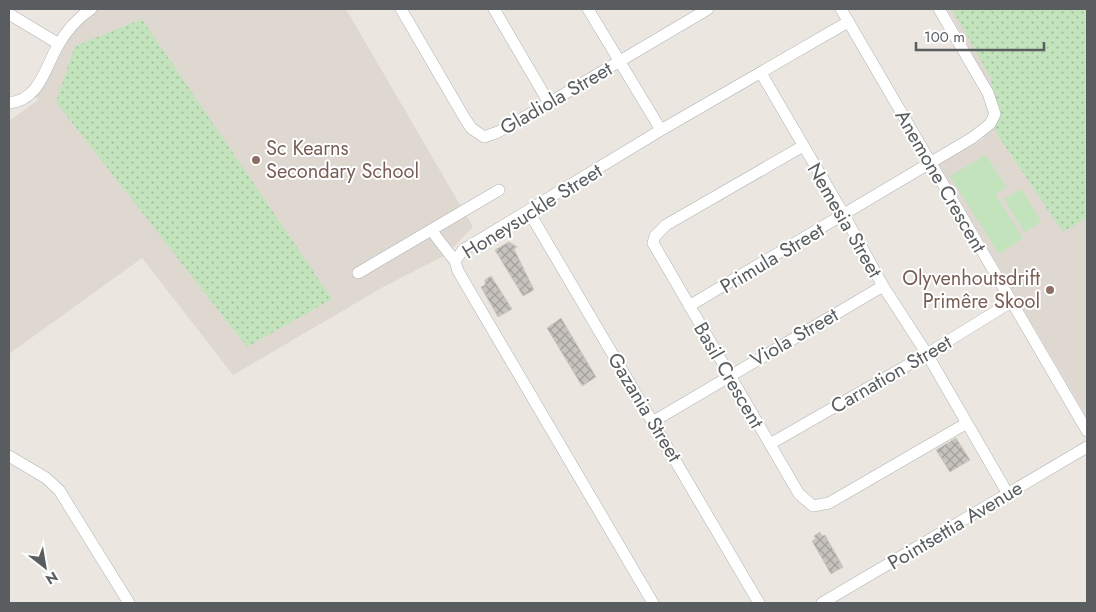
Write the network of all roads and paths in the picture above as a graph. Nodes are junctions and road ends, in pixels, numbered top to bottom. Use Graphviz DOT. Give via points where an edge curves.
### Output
graph roads {
  1 [pos="91,9"];
  2 [pos="401,9"];
  3 [pos="494,9"];
  4 [pos="588,9"];
  5 [pos="708,9"];
  6 [pos="841,9"];
  7 [pos="940,9"];
  8 [pos="9,14"];
  9 [pos="848,22"];
  10 [pos="59,44"];
  11 [pos="619,61"];
  12 [pos="760,73"];
  13 [pos="9,103"];
  14 [pos="549,104"];
  15 [pos="662,130"];
  16 [pos="803,146"];
  17 [pos="931,162"];
  18 [pos="499,190"];
  19 [pos="529,212"];
  20 [pos="844,214"];
  21 [pos="431,230"];
  22 [pos="456,261"];
  23 [pos="358,273"];
  24 [pos="883,286"];
  25 [pos="1011,302"];
  26 [pos="689,306"];
  27 [pos="927,354"];
  28 [pos="728,375"];
  29 [pos="654,421"];
  30 [pos="967,424"];
  31 [pos="1087,430"];
  32 [pos="770,444"];
  33 [pos="1087,447"];
  34 [pos="9,456"];
  35 [pos="1008,494"];
  36 [pos="129,603"];
  37 [pos="653,603"];
  38 [pos="759,603"];
  39 [pos="822,603"];
  1 -- 10 [label="street" via="74,22"];
  2 -- 14 [label="street, Gladiola Street" via="464,117 478,134 491,135"];
  3 -- 14 [label="street"];
  4 -- 11 [label="street"];
  5 -- 11 [label="street, Gladiola Street"];
  6 -- 9 [label="street, Anemone Crescent"];
  7 -- 17 [label="street, Primula Street" via="988,93 995,114 983,131"];
  8 -- 10 [label="street"];
  9 -- 12 [label="street, Honeysuckle Street"];
  9 -- 17 [label="street, Anemone Crescent"];
  10 -- 13 [label="street" via="32,94"];
  11 -- 14 [label="street, Gladiola Street"];
  11 -- 15 [label="street"];
  12 -- 15 [label="street, Honeysuckle Street"];
  12 -- 16 [label="street, Nemesia Street"];
  15 -- 19 [label="street, Honeysuckle Street"];
  16 -- 20 [label="street, Nemesia Street"];
  16 -- 26 [label="street, Basil Crescent" via="666,225 655,236 653,243"];
  17 -- 20 [label="street, Primula Street"];
  17 -- 25 [label="street, Anemone Crescent"];
  18 -- 21 [label="street"];
  19 -- 22 [label="street, Honeysuckle Street" via="463,250"];
  19 -- 29 [label="street, Gazania Street"];
  20 -- 24 [label="street, Nemesia Street"];
  20 -- 26 [label="street, Primula Street"];
  21 -- 22 [label="street"];
  21 -- 23 [label="street"];
  22 -- 37 [label="street, Honeysuckle Street" via="458,271"];
  24 -- 27 [label="street, Nemesia Street"];
  24 -- 28 [label="street, Viola Street"];
  25 -- 27 [label="street, Carnation Street"];
  25 -- 31 [label="street, Anemone Crescent"];
  26 -- 28 [label="street, Basil Crescent"];
  27 -- 30 [label="street, Nemesia Street"];
  27 -- 32 [label="street, Carnation Street"];
  28 -- 29 [label="street, Viola Street"];
  28 -- 32 [label="street, Basil Crescent"];
  29 -- 38 [label="street, Gazania Street"];
  30 -- 32 [label="street, Basil Crescent" via="818,507 799,494"];
  30 -- 35 [label="street, Nemesia Street"];
  33 -- 35 [label="street, Pointsettia Avenue"];
  34 -- 36 [label="street" via="46,478 59,490"];
  35 -- 39 [label="street, Pointsettia Avenue"];
}
